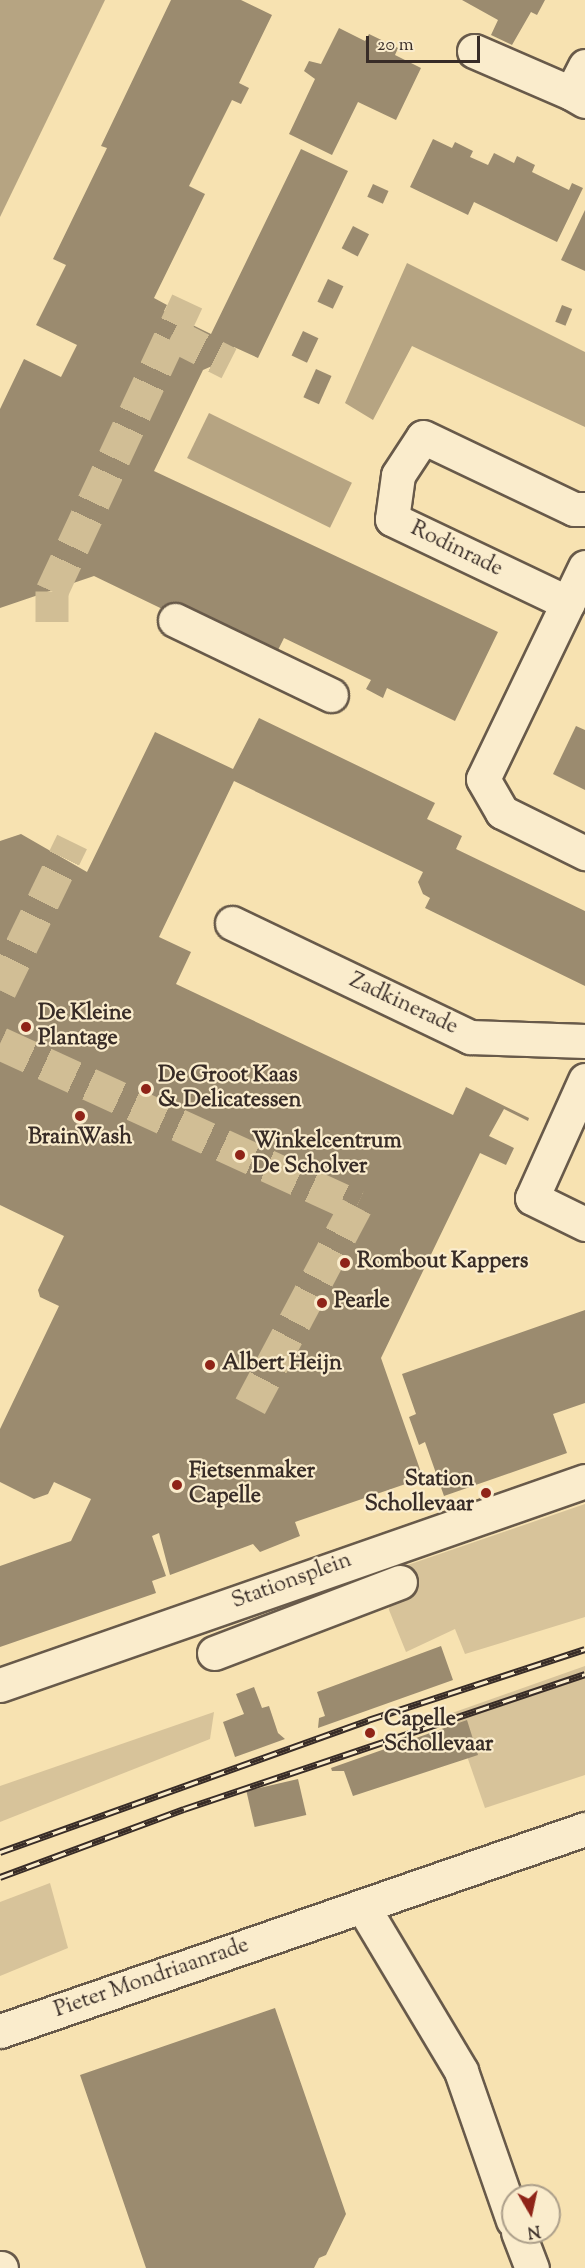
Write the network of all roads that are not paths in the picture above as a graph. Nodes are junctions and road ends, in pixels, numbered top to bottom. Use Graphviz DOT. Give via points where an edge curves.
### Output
graph roads {
  1 [pos="474,51"];
  2 [pos="580,87"];
  3 [pos="585,509"];
  4 [pos="585,567"];
  5 [pos="568,603"];
  6 [pos="175,620"];
  7 [pos="331,695"];
  8 [pos="585,853"];
  9 [pos="231,923"];
  10 [pos="585,1041"];
  11 [pos="585,1080"];
  12 [pos="585,1224"];
  13 [pos="585,1481"];
  14 [pos="400,1582"];
  15 [pos="214,1653"];
  16 [pos="0,1685"];
  17 [pos="585,1829"];
  18 [pos="363,1907"];
  19 [pos="0,2031"];
  20 [pos="501,2186"];
  21 [pos="523,2244"];
  22 [pos="532,2268"];
  1 -- 2 [label="street"];
  3 -- 5 [label="street, Rodinrade" via="573,509 423,437 398,475 392,519"];
  4 -- 5 [label="street"];
  5 -- 8 [label="street" via="483,779 502,812"];
  6 -- 7 [label="street"];
  9 -- 10 [label="street, Zadkinerade" via="470,1037"];
  11 -- 12 [label="street" via="532,1198"];
  13 -- 16 [label="street, Stationsplein"];
  14 -- 15 [label="street, Stationsplein"];
  17 -- 18 [label="street, Pieter Mondriaanrade"];
  18 -- 19 [label="street, Pieter Mondriaanrade"];
  18 -- 20 [label="street" via="460,2071"];
  21 -- 22 [label="street"];
}
